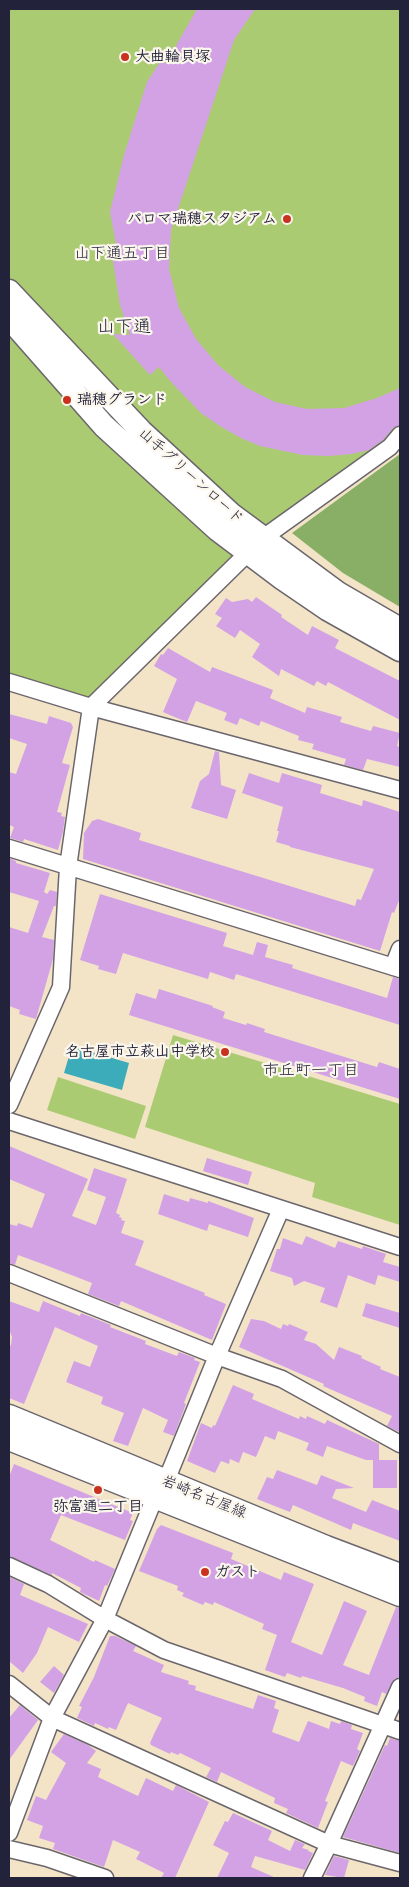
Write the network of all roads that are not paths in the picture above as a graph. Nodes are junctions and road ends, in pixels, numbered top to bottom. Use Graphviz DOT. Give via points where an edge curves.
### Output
graph roads {
  1 [pos="9,291"];
  2 [pos="9,318"];
  3 [pos="400,435"];
  4 [pos="255,546"];
  5 [pos="400,629"];
  6 [pos="400,650"];
  7 [pos="9,682"];
  8 [pos="92,706"];
  9 [pos="400,790"];
  10 [pos="9,848"];
  11 [pos="68,866"];
  12 [pos="400,950"];
  13 [pos="397,968"];
  14 [pos="9,1105"];
  15 [pos="9,1121"];
  16 [pos="281,1209"];
  17 [pos="400,1247"];
  18 [pos="9,1273"];
  19 [pos="217,1356"];
  20 [pos="9,1416"];
  21 [pos="9,1439"];
  22 [pos="400,1444"];
  23 [pos="160,1489"];
  24 [pos="9,1566"];
  25 [pos="400,1575"];
  26 [pos="400,1595"];
  27 [pos="105,1619"];
  28 [pos="9,1684"];
  29 [pos="400,1687"];
  30 [pos="52,1718"];
  31 [pos="383,1726"];
  32 [pos="400,1731"];
  33 [pos="9,1833"];
  34 [pos="330,1844"];
  35 [pos="9,1849"];
  36 [pos="400,1863"];
  37 [pos="105,1878"];
  38 [pos="312,1878"];
  1 -- 4 [label="street, 山手グリーンロード" via="142,432 231,514"];
  2 -- 4 [label="street, 山手グリーンロード" via="104,426 218,530"];
  3 -- 4 [label="street" via="390,447"];
  4 -- 5 [label="street, 山手グリーンロード"];
  4 -- 6 [label="street, 山手グリーンロード" via="327,608"];
  4 -- 8 [label="street"];
  7 -- 8 [label="street"];
  8 -- 9 [label="street"];
  8 -- 11 [label="street"];
  10 -- 11 [label="street"];
  11 -- 13 [label="street"];
  11 -- 14 [label="street" via="61,987"];
  12 -- 13 [label="street"];
  15 -- 16 [label="street"];
  16 -- 17 [label="street"];
  16 -- 19 [label="street"];
  18 -- 19 [label="street"];
  19 -- 22 [label="street" via="282,1379"];
  19 -- 23 [label="street"];
  20 -- 23 [label="street, 岩崎名古屋線"];
  21 -- 23 [label="street, 岩崎名古屋線"];
  23 -- 25 [label="street, 岩崎名古屋線"];
  23 -- 26 [label="street, 岩崎名古屋線"];
  23 -- 27 [label="street"];
  24 -- 27 [label="street" via="48,1584"];
  27 -- 30 [label="street"];
  27 -- 31 [label="street" via="164,1650"];
  28 -- 30 [label="street"];
  29 -- 31 [label="street"];
  30 -- 33 [label="street"];
  30 -- 34 [label="street"];
  31 -- 32 [label="street"];
  31 -- 34 [label="street"];
  34 -- 36 [label="street"];
  34 -- 38 [label="street"];
  35 -- 37 [label="street"];
}
